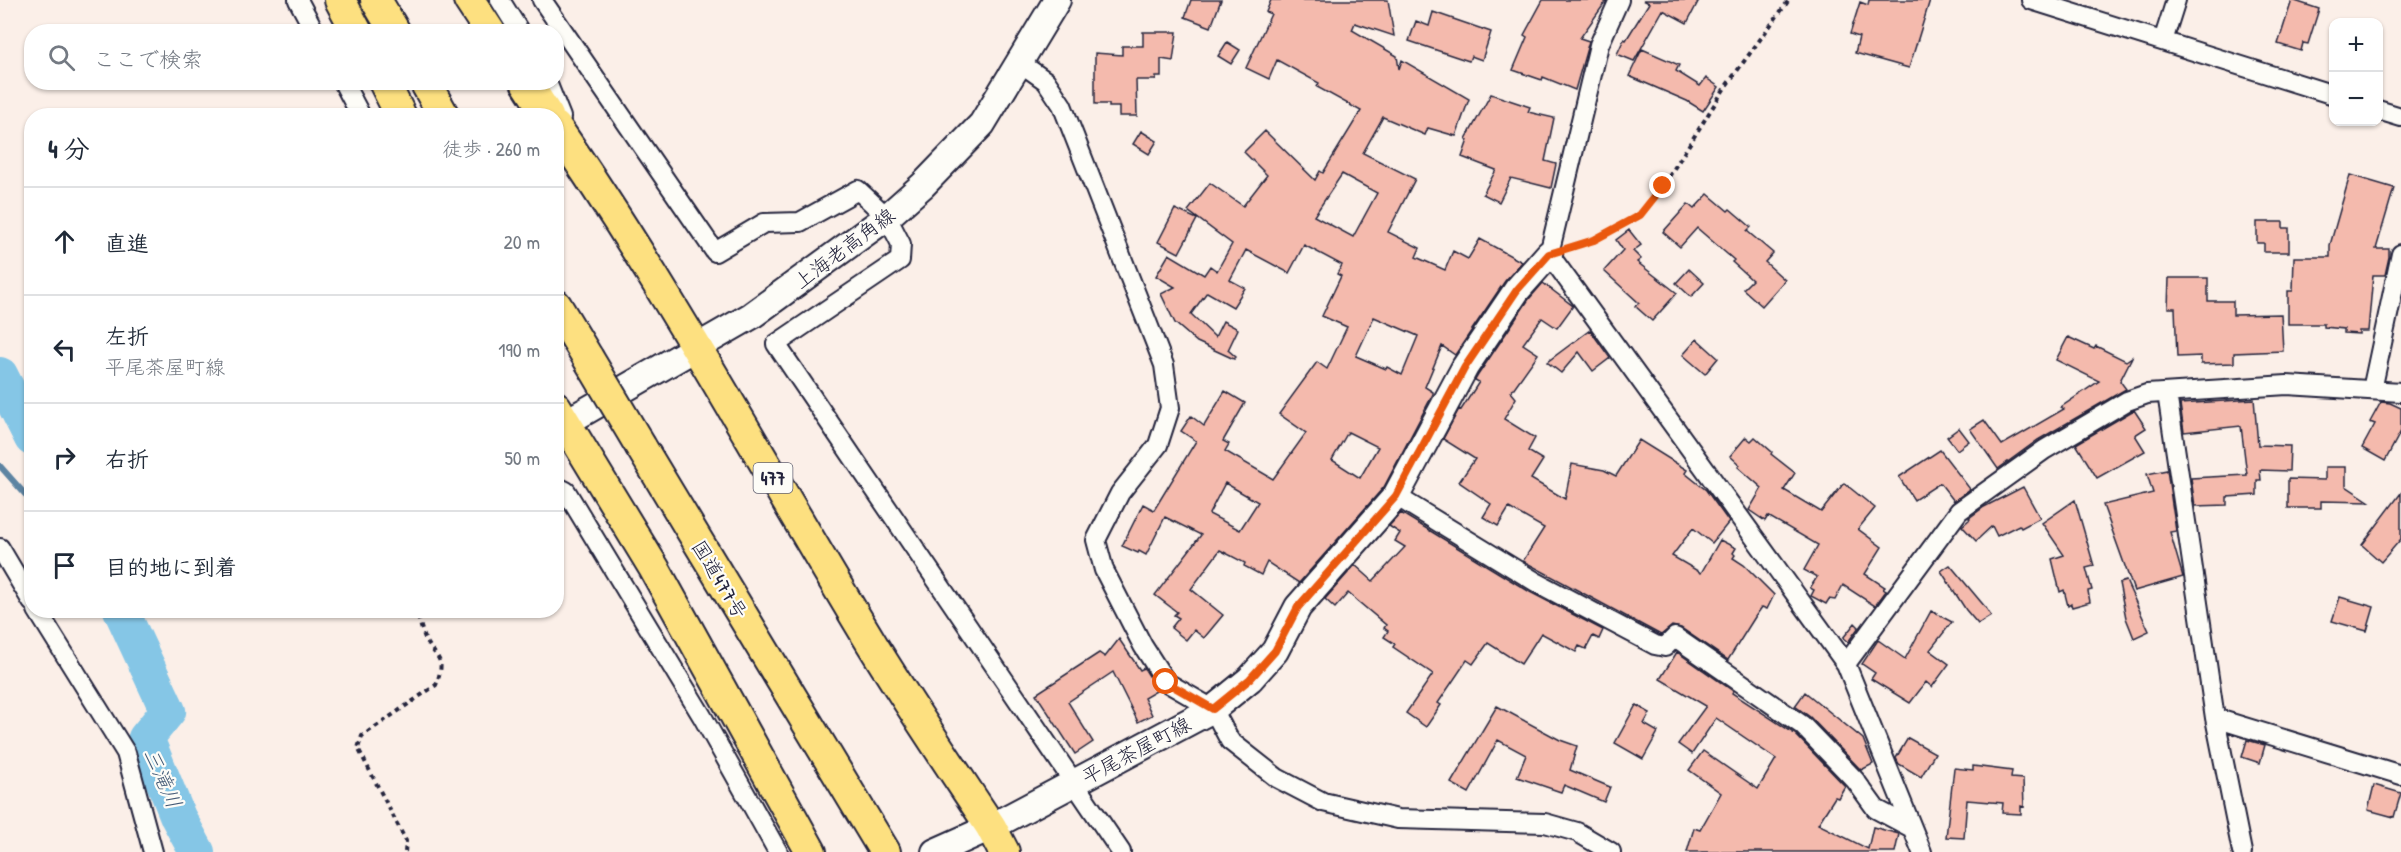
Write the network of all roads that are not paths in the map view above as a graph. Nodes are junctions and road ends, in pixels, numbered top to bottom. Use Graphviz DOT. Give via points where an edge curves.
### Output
graph roads {
  1 [pos="298,0"];
  2 [pos="340,0"];
  3 [pos="376,0"];
  4 [pos="469,0"];
  5 [pos="500,0"];
  6 [pos="542,0"];
  7 [pos="1057,0"];
  8 [pos="1619,0"];
  9 [pos="2031,0"];
  10 [pos="2176,0"];
  11 [pos="311,24"];
  12 [pos="353,24"];
  13 [pos="390,24"];
  14 [pos="485,24"];
  15 [pos="515,24"];
  16 [pos="558,24"];
  17 [pos="564,32"];
  18 [pos="2163,41"];
  19 [pos="1019,62"];
  20 [pos="347,90"];
  21 [pos="388,90"];
  22 [pos="429,90"];
  23 [pos="531,90"];
  24 [pos="550,90"];
  25 [pos="2329,93"];
  26 [pos="357,108"];
  27 [pos="397,108"];
  28 [pos="440,108"];
  29 [pos="543,108"];
  30 [pos="558,108"];
  31 [pos="2383,111"];
  32 [pos="2401,117"];
  33 [pos="564,122"];
  34 [pos="564,138"];
  35 [pos="582,164"];
  36 [pos="887,217"];
  37 [pos="1549,254"];
  38 [pos="2401,254"];
  39 [pos="564,318"];
  40 [pos="695,347"];
  41 [pos="2372,390"];
  42 [pos="2401,392"];
  43 [pos="2167,393"];
  44 [pos="564,417"];
  45 [pos="564,428"];
  46 [pos="564,490"];
  47 [pos="1396,496"];
  48 [pos="0,548"];
  49 [pos="24,588"];
  50 [pos="42,618"];
  51 [pos="1846,664"];
  52 [pos="1213,709"];
  53 [pos="2215,718"];
  54 [pos="2401,775"];
  55 [pos="1074,783"];
  56 [pos="1910,827"];
  57 [pos="997,839"];
  58 [pos="878,841"];
  59 [pos="153,852"];
  60 [pos="778,852"];
  61 [pos="811,852"];
  62 [pos="935,852"];
  63 [pos="1121,852"];
  64 [pos="1611,852"];
  65 [pos="1922,852"];
  66 [pos="2241,852"];
  1 -- 11 [label="street"];
  2 -- 12 [label="highway"];
  3 -- 13 [label="highway"];
  4 -- 14 [label="highway"];
  5 -- 15 [label="street"];
  6 -- 16 [label="street"];
  7 -- 19 [label="main road, 上海老高角線"];
  8 -- 37 [label="street" via="1599,45"];
  9 -- 18 [label="street"];
  10 -- 18 [label="street"];
  17 -- 36 [label="street" via="715,252 764,223 800,222 858,190"];
  18 -- 25 [label="street"];
  19 -- 36 [label="main road, 上海老高角線" via="982,124"];
  19 -- 52 [label="street" via="1046,81 1062,105 1164,365 1170,408 1158,445 1120,493 1096,540 1104,570 1166,682"];
  20 -- 26 [label="street"];
  21 -- 27 [label="highway"];
  22 -- 28 [label="highway"];
  23 -- 29 [label="highway"];
  24 -- 30 [label="street"];
  31 -- 32 [label="street"];
  33 -- 35 [label="street"];
  34 -- 35 [label="highway, 477"];
  35 -- 40 [label="highway, 477"];
  36 -- 40 [label="main road, 上海老高角線" via="751,316"];
  36 -- 55 [label="street" via="902,244 900,260 776,344"];
  37 -- 47 [label="main road, 平尾茶屋町線" via="1517,290 1465,367"];
  37 -- 51 [label="street"];
  38 -- 41 [label="street"];
  39 -- 58 [label="highway, 国道477号, bridge"];
  40 -- 44 [label="main road, 上海老高角線"];
  40 -- 57 [label="highway, 477" via="876,651"];
  41 -- 42 [label="street"];
  41 -- 43 [label="street" via="2287,385"];
  43 -- 51 [label="street" via="2127,401 2044,450 1959,511"];
  43 -- 53 [label="street"];
  45 -- 61 [label="highway" via="654,568"];
  46 -- 60 [label="street" via="690,696"];
  47 -- 52 [label="main road, 平尾茶屋町線" via="1298,607 1275,651 1250,679"];
  47 -- 56 [label="street" via="1536,582 1655,645 1665,647 1675,637 1802,725 1855,780 1876,809"];
  48 -- 49 [label="street"];
  50 -- 59 [label="street" via="126,753"];
  51 -- 56 [label="street"];
  52 -- 55 [label="main road, 平尾茶屋町線"];
  52 -- 64 [label="street" via="1230,741 1277,778 1323,802 1398,819 1545,823 1577,832"];
  53 -- 54 [label="street"];
  53 -- 66 [label="street"];
  55 -- 57 [label="main road, 平尾茶屋町線"];
  55 -- 63 [label="street"];
  56 -- 65 [label="street"];
  57 -- 62 [label="main road, 平尾茶屋町線"];
}
